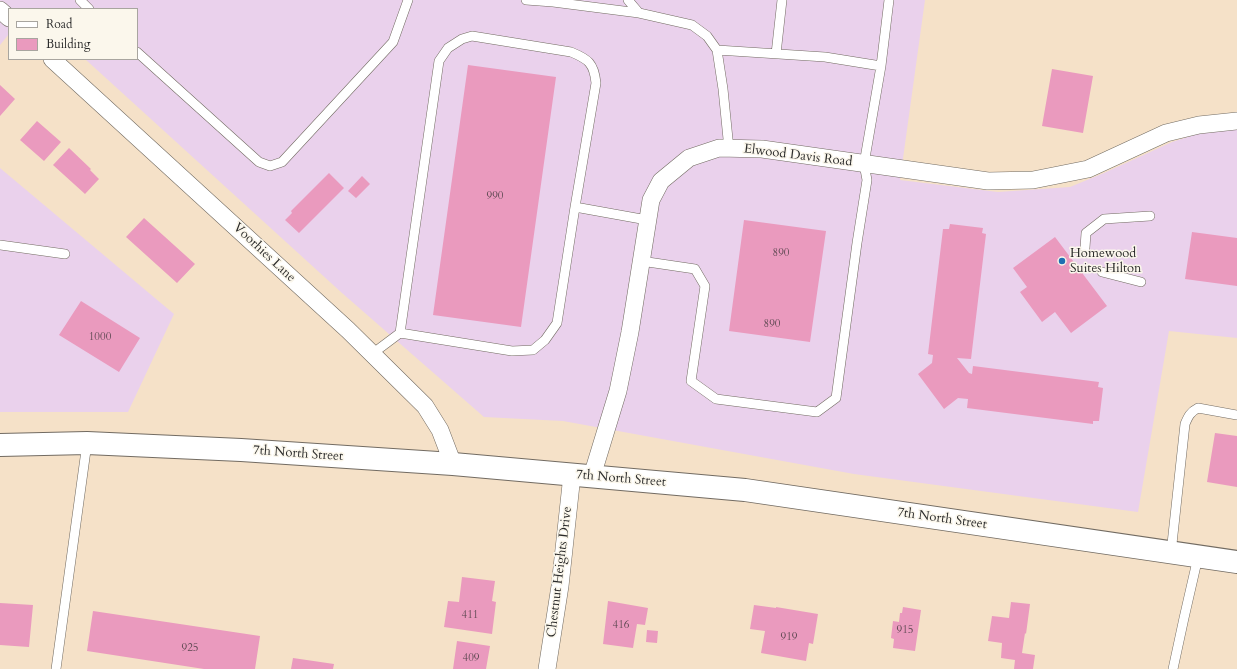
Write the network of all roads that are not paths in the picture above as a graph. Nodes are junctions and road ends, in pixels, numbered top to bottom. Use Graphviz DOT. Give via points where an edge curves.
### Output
graph roads {
  1 [pos="80,0"];
  2 [pos="408,0"];
  3 [pos="526,0"];
  4 [pos="628,0"];
  5 [pos="782,0"];
  6 [pos="889,0"];
  7 [pos="88,8"];
  8 [pos="0,10"];
  9 [pos="639,13"];
  10 [pos="8,17"];
  11 [pos="717,50"];
  12 [pos="138,53"];
  13 [pos="776,54"];
  14 [pos="61,62"];
  15 [pos="881,66"];
  16 [pos="1237,121"];
  17 [pos="729,149"];
  18 [pos="864,164"];
  19 [pos="575,207"];
  20 [pos="1150,216"];
  21 [pos="647,220"];
  22 [pos="0,245"];
  23 [pos="1086,248"];
  24 [pos="65,254"];
  25 [pos="640,261"];
  26 [pos="1102,272"];
  27 [pos="1141,282"];
  28 [pos="400,332"];
  29 [pos="372,354"];
  30 [pos="1237,415"];
  31 [pos="86,443"];
  32 [pos="0,445"];
  33 [pos="453,464"];
  34 [pos="582,475"];
  35 [pos="1171,553"];
  36 [pos="1198,557"];
  37 [pos="1237,562"];
  38 [pos="56,669"];
  39 [pos="547,669"];
  40 [pos="1173,669"];
  1 -- 7 [label="lane"];
  2 -- 12 [label="lane" via="393,42 282,162 270,166 259,162"];
  3 -- 9 [label="lane"];
  4 -- 9 [label="lane"];
  5 -- 13 [label="lane"];
  6 -- 15 [label="lane"];
  8 -- 10 [label="street"];
  9 -- 11 [label="lane" via="692,26 707,36"];
  11 -- 13 [label="lane"];
  11 -- 17 [label="lane"];
  13 -- 15 [label="lane" via="825,57"];
  14 -- 29 [label="street, Voorhies Lane"];
  15 -- 18 [label="lane"];
  16 -- 18 [label="street, Elwood Davis Road" via="1199,125 1166,133 1088,169 1033,180 988,181"];
  17 -- 18 [label="street, Elwood Davis Road" via="762,149"];
  17 -- 21 [label="street, Elwood Davis Road" via="719,148 689,158 661,181 651,200"];
  18 -- 25 [label="lane" via="867,180 836,398 817,412 716,399 691,381 704,286 695,269"];
  19 -- 21 [label="lane"];
  19 -- 28 [label="lane" via="557,323 545,340 533,350 512,351"];
  19 -- 28 [label="lane" via="596,83 595,70 584,57 571,52 472,36 448,48 439,61"];
  20 -- 23 [label="lane" via="1104,219 1086,233"];
  21 -- 25 [label="street, Elwood Davis Road"];
  22 -- 24 [label="lane"];
  25 -- 34 [label="street, Elwood Davis Road" via="618,391"];
  26 -- 27 [label="lane"];
  28 -- 29 [label="lane"];
  29 -- 33 [label="street, Voorhies Lane" via="425,406 440,430"];
  30 -- 35 [label="lane" via="1198,408 1189,415 1185,424"];
  31 -- 32 [label="street, 7th North Street"];
  31 -- 33 [label="street, 7th North Street"];
  31 -- 38 [label="lane"];
  33 -- 34 [label="street, 7th North Street"];
  34 -- 35 [label="street, 7th North Street" via="745,490"];
  34 -- 39 [label="street, Chestnut Heights Drive"];
  35 -- 36 [label="street, 7th North Street"];
  36 -- 37 [label="street, 7th North Street"];
  36 -- 40 [label="lane"];
}
